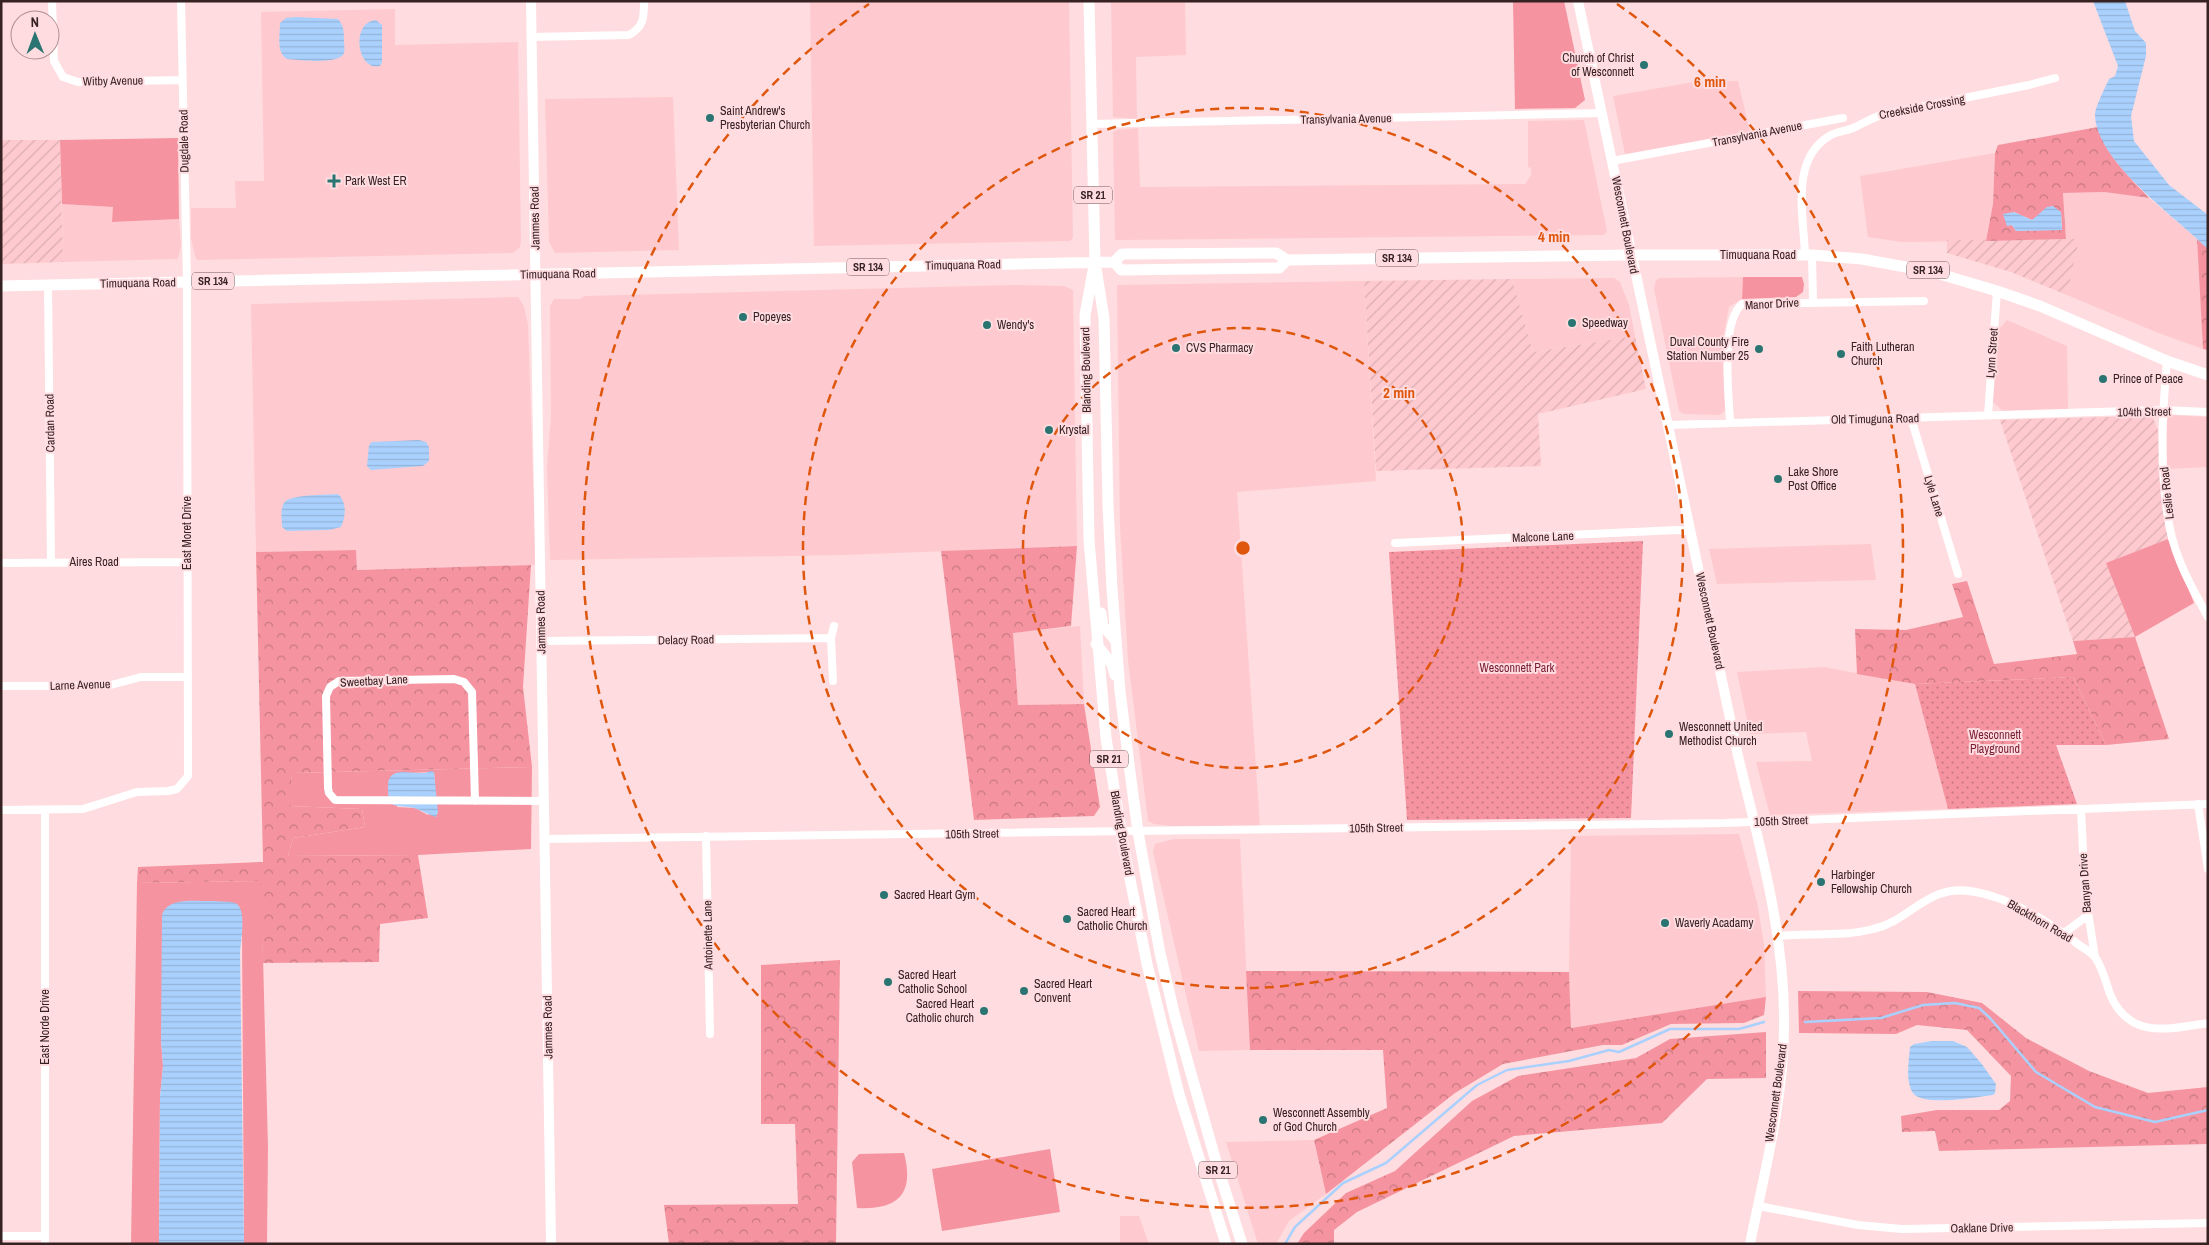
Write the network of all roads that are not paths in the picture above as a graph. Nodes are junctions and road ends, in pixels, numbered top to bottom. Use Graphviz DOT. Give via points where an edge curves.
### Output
graph roads {
  1 [pos="52,1"];
  2 [pos="181,1"];
  3 [pos="531,1"];
  4 [pos="644,1"];
  5 [pos="1089,1"];
  6 [pos="1578,1"];
  7 [pos="531,37"];
  8 [pos="2055,78"];
  9 [pos="182,80"];
  10 [pos="1602,113"];
  11 [pos="1843,118"];
  12 [pos="1091,124"];
  13 [pos="1612,161"];
  14 [pos="1630,255"];
  15 [pos="1809,255"];
  16 [pos="1095,262"];
  17 [pos="536,274"];
  18 [pos="187,282"];
  19 [pos="48,285"];
  20 [pos="1,286"];
  21 [pos="1997,291"];
  22 [pos="1924,301"];
  23 [pos="1813,302"];
  24 [pos="2167,361"];
  25 [pos="2208,375"];
  26 [pos="2162,410"];
  27 [pos="2208,412"];
  28 [pos="2080,413"];
  29 [pos="1988,415"];
  30 [pos="1911,418"];
  31 [pos="1730,422"];
  32 [pos="1668,425"];
  33 [pos="1691,532"];
  34 [pos="1395,543"];
  35 [pos="1,562"];
  36 [pos="51,562"];
  37 [pos="188,562"];
  38 [pos="1091,563"];
  39 [pos="1958,574"];
  40 [pos="2208,617"];
  41 [pos="834,626"];
  42 [pos="831,638"];
  43 [pos="542,641"];
  44 [pos="1116,641"];
  45 [pos="1096,644"];
  46 [pos="188,677"];
  47 [pos="833,681"];
  48 [pos="1,686"];
  49 [pos="1120,691"];
  50 [pos="474,801"];
  51 [pos="544,801"];
  52 [pos="2198,804"];
  53 [pos="2208,804"];
  54 [pos="2081,808"];
  55 [pos="1,810"];
  56 [pos="45,810"];
  57 [pos="1754,822"];
  58 [pos="1121,832"];
  59 [pos="1138,832"];
  60 [pos="706,836"];
  61 [pos="545,839"];
  62 [pos="2208,869"];
  63 [pos="2087,916"];
  64 [pos="2064,933"];
  65 [pos="1778,936"];
  66 [pos="2095,957"];
  67 [pos="1175,1017"];
  68 [pos="1160,1021"];
  69 [pos="2208,1023"];
  70 [pos="710,1034"];
  71 [pos="1216,1165"];
  72 [pos="1202,1170"];
  73 [pos="1758,1206"];
  74 [pos="2208,1223"];
  75 [pos="1,1236"];
  76 [pos="45,1240"];
  77 [pos="551,1244"];
  78 [pos="1226,1244"];
  79 [pos="1242,1244"];
  80 [pos="1750,1244"];
  1 -- 9 [label="street, Witby Avenue" via="54,61 63,77 78,82"];
  2 -- 9 [label="street, Dugdale Road"];
  3 -- 7 [label="street, Jammes Road"];
  4 -- 7 [label="street" via="641,26 621,36"];
  5 -- 12 [label="main road, Blanding Boulevard / SR 21"];
  6 -- 10 [label="street, Wesconnett Boulevard"];
  7 -- 17 [label="street, Jammes Road"];
  8 -- 15 [label="street, Creekside Crossing" via="1871,117 1860,125 1826,138 1816,148 1804,176 1802,202"];
  9 -- 18 [label="street, Dugdale Road"];
  10 -- 12 [label="street, Transylvania Avenue"];
  10 -- 13 [label="street, Wesconnett Boulevard"];
  11 -- 13 [label="street, Transylvania Avenue"];
  12 -- 16 [label="main road, Blanding Boulevard / SR 21"];
  13 -- 14 [label="street, Wesconnett Boulevard"];
  14 -- 15 [label="main road, Timuquana Road / SR 134"];
  14 -- 16 [label="main road, Timuquana Road / SR 134" via="1287,260 1276,253 1122,254 1114,262"];
  14 -- 32 [label="street, Wesconnett Boulevard"];
  15 -- 21 [label="main road, Timuquana Road / SR 134" via="1896,264"];
  15 -- 23 [label="street, Creekside Crossing"];
  16 -- 17 [label="main road, Timuquana Road / SR 134"];
  16 -- 38 [label="main road, Blanding Boulevard / SR 21" via="1085,315"];
  16 -- 44 [label="main road, Blanding Boulevard / SR 21" via="1104,318 1108,505"];
  17 -- 18 [label="main road, Timuquana Road / SR 134"];
  17 -- 43 [label="street, Jammes Road"];
  18 -- 19 [label="main road, Timuquana Road / SR 134"];
  18 -- 37 [label="street, East Moret Drive"];
  19 -- 20 [label="main road, Timuquana Road / SR 134"];
  19 -- 36 [label="street, Cardan Road"];
  21 -- 24 [label="main road, Timuquana Road / SR 134" via="2040,306"];
  21 -- 29 [label="street, Lynn Street"];
  22 -- 23 [label="street, Manor Drive"];
  23 -- 31 [label="street, Manor Drive" via="1749,303 1736,309 1728,346"];
  24 -- 25 [label="main road, Timuquana Road / SR 134"];
  24 -- 26 [label="street, Leslie Road"];
  26 -- 27 [label="street, 104th Street"];
  26 -- 28 [label="street, 104th Street"];
  26 -- 40 [label="street, Leslie Road" via="2170,530 2192,588"];
  28 -- 29 [label="street, Old Timuguna Road"];
  29 -- 30 [label="street, Old Timuguna Road"];
  30 -- 31 [label="street, Old Timuguna Road"];
  30 -- 39 [label="street, Lyle Lane"];
  31 -- 32 [label="street, Old Timuguna Road"];
  32 -- 33 [label="street, Wesconnett Boulevard"];
  33 -- 34 [label="street, Malcone Lane"];
  33 -- 57 [label="street, Wesconnett Boulevard"];
  35 -- 36 [label="street, Aires Road"];
  36 -- 37 [label="street, Aires Road"];
  37 -- 46 [label="street, East Moret Drive"];
  38 -- 44 [label="main road" via="1100,579 1103,626"];
  38 -- 45 [label="main road, Blanding Boulevard / SR 21"];
  41 -- 42 [label="street"];
  42 -- 43 [label="street, Delacy Road"];
  42 -- 47 [label="street"];
  43 -- 51 [label="street, Jammes Road"];
  44 -- 49 [label="main road, Blanding Boulevard / SR 21"];
  45 -- 49 [label="main road" via="1112,664"];
  45 -- 58 [label="main road, Blanding Boulevard / SR 21"];
  46 -- 48 [label="street, Larne Avenue" via="141,677 107,686"];
  46 -- 56 [label="street, East Moret Drive" via="189,769 188,776 177,789 137,792 83,809"];
  49 -- 59 [label="main road, Blanding Boulevard / SR 21"];
  50 -- 50 [label="street, Sweetbay Lane" via="335,800 328,788 326,696 330,687 339,681 454,679 464,682 472,692"];
  50 -- 51 [label="street, Sweetbay Lane"];
  51 -- 61 [label="street, Jammes Road"];
  52 -- 53 [label="street, 105th Street"];
  52 -- 54 [label="street, 105th Street"];
  52 -- 62 [label="street"];
  54 -- 57 [label="street, 105th Street"];
  54 -- 63 [label="street, Banyan Drive"];
  55 -- 56 [label="street"];
  56 -- 76 [label="street, East Norde Drive"];
  57 -- 59 [label="street, 105th Street"];
  57 -- 65 [label="street, Wesconnett Boulevard" via="1768,876"];
  58 -- 59 [label="street, 105th Street"];
  58 -- 60 [label="street, 105th Street"];
  58 -- 68 [label="main road, Blanding Boulevard / SR 21"];
  59 -- 67 [label="main road, Blanding Boulevard / SR 21"];
  60 -- 61 [label="street, 105th Street"];
  60 -- 70 [label="street, Antoinette Lane"];
  61 -- 77 [label="street, Jammes Road"];
  63 -- 64 [label="street"];
  63 -- 66 [label="street, Banyan Drive"];
  64 -- 65 [label="street, Blackthorn Road" via="2007,901 1960,890 1932,896 1888,924 1872,930"];
  64 -- 66 [label="street, Blackthorn Road"];
  65 -- 73 [label="street, Wesconnett Boulevard" via="1783,977 1782,1066"];
  66 -- 69 [label="street, Blackthorn Road" via="2112,998 2128,1019 2139,1026 2166,1030"];
  67 -- 68 [label="street"];
  67 -- 71 [label="main road, Blanding Boulevard / SR 21"];
  68 -- 72 [label="main road, Blanding Boulevard / SR 21"];
  71 -- 72 [label="street"];
  71 -- 79 [label="main road, Blanding Boulevard / SR 21"];
  72 -- 78 [label="main road, Blanding Boulevard / SR 21"];
  73 -- 74 [label="street, Oaklane Drive" via="1895,1229"];
  73 -- 80 [label="street, Wesconnett Boulevard"];
  75 -- 76 [label="street"];
}
